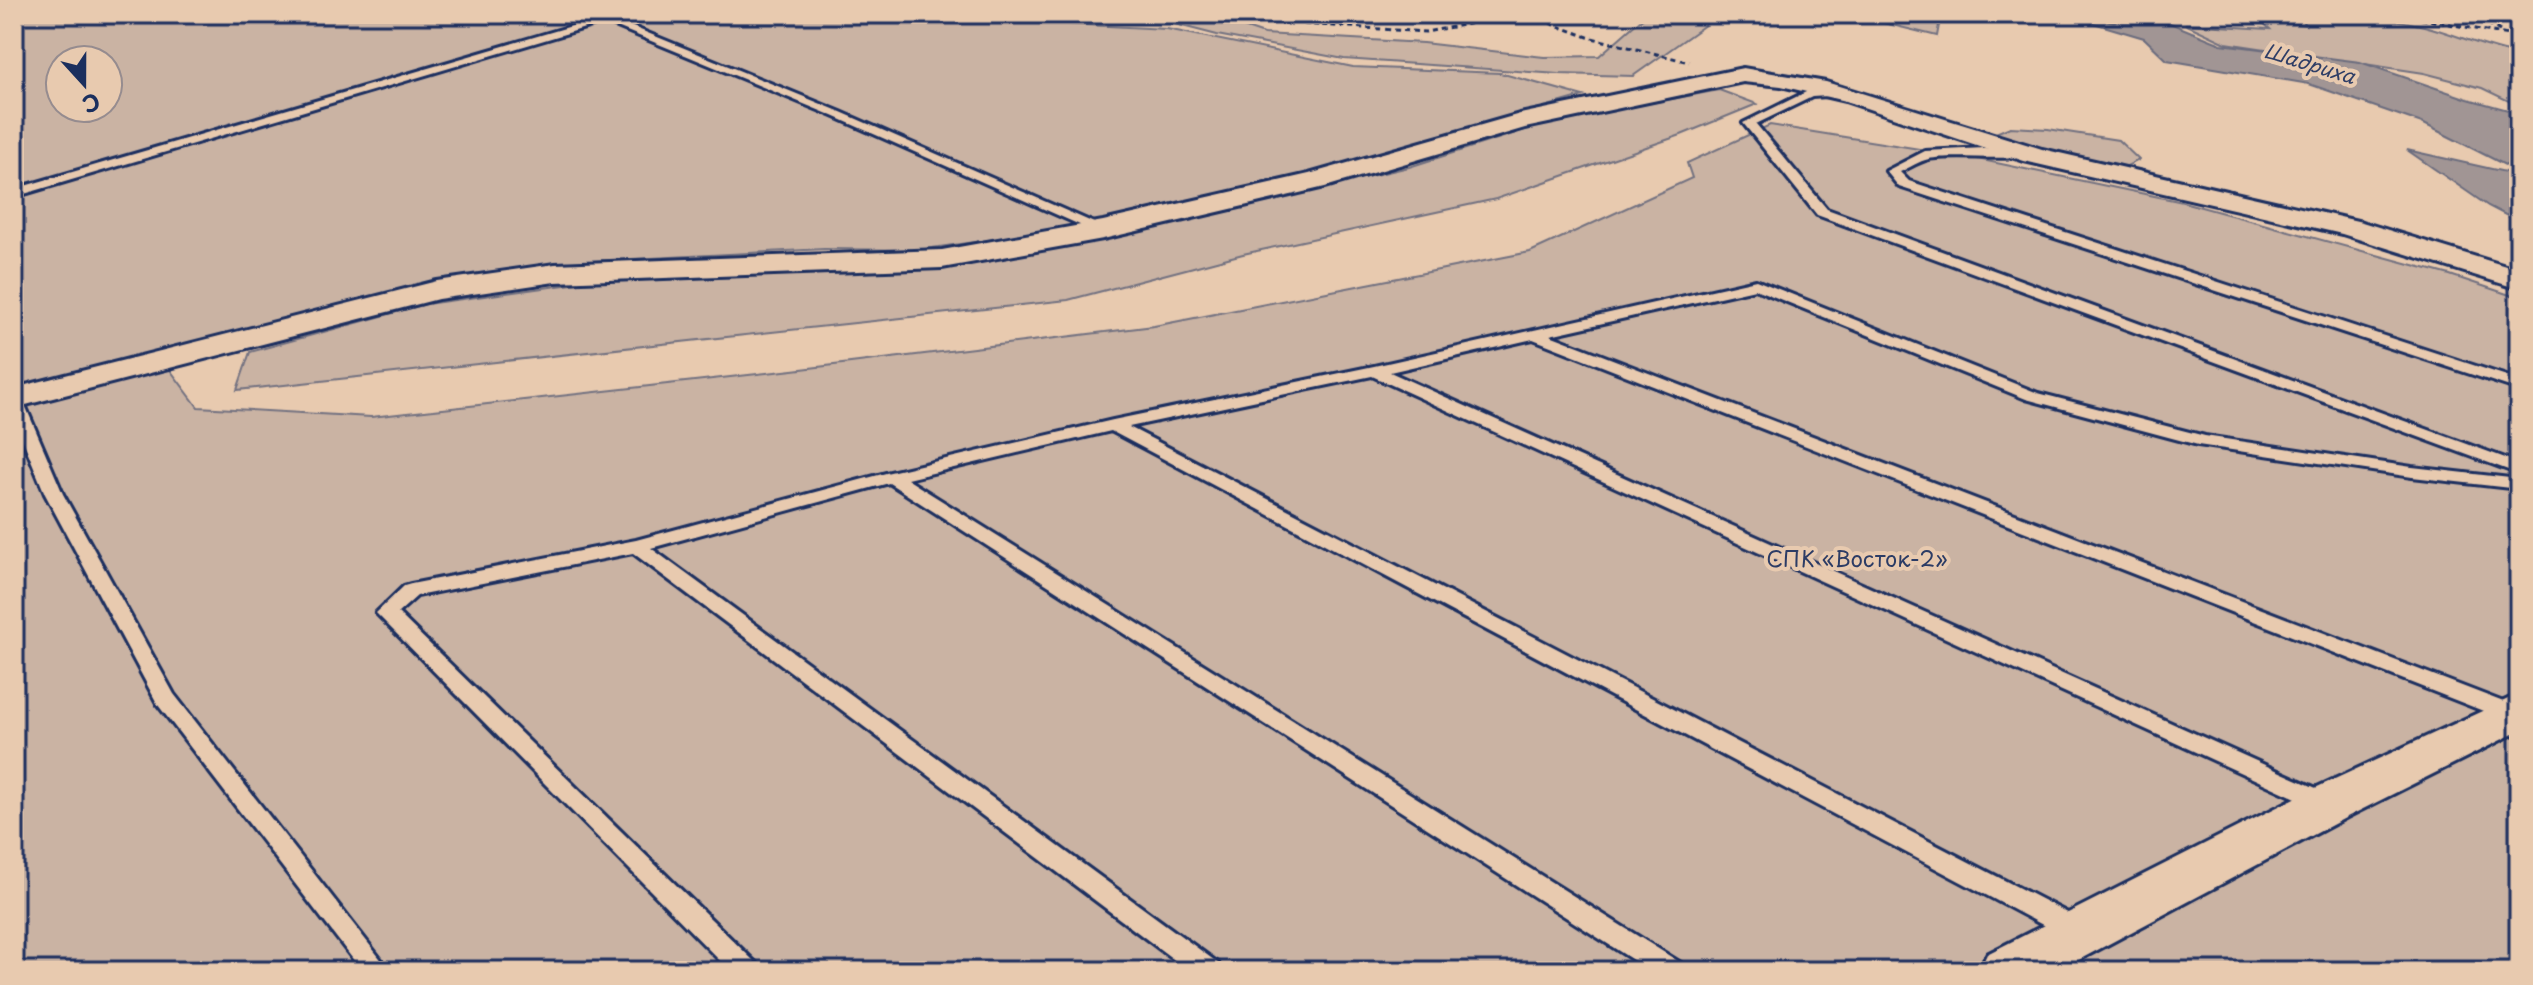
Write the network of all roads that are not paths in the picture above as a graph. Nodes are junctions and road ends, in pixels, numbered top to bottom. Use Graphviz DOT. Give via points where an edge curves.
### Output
graph roads {
  1 [pos="1845,93"];
  2 [pos="2030,155"];
  3 [pos="14,193"];
  4 [pos="1103,230"];
  5 [pos="2519,280"];
  6 [pos="1535,335"];
  7 [pos="1374,371"];
  8 [pos="2519,385"];
  9 [pos="14,398"];
  10 [pos="1113,425"];
  11 [pos="2519,469"];
  12 [pos="892,477"];
  13 [pos="2519,484"];
  14 [pos="636,546"];
  15 [pos="2517,714"];
  16 [pos="2330,803"];
  17 [pos="2080,932"];
  18 [pos="377,971"];
  19 [pos="747,971"];
  20 [pos="1209,971"];
  21 [pos="1672,971"];
  22 [pos="2006,971"];
  1 -- 2 [label="street"];
  1 -- 4 [label="street" via="1743,75 1520,122 1315,181"];
  1 -- 11 [label="lane" via="1810,94 1749,123 1822,212"];
  2 -- 5 [label="street" via="2132,182 2330,222"];
  2 -- 8 [label="lane" via="1925,155 1892,171 1904,184"];
  3 -- 4 [label="lane" via="606,19"];
  4 -- 9 [label="street" via="942,259 555,273 437,290"];
  6 -- 7 [label="lane"];
  6 -- 13 [label="lane" via="1756,284 2047,400 2204,441"];
  6 -- 15 [label="lane"];
  7 -- 10 [label="lane"];
  7 -- 16 [label="lane"];
  9 -- 18 [label="lane" via="54,494 166,699"];
  10 -- 12 [label="lane"];
  10 -- 17 [label="lane"];
  12 -- 14 [label="lane"];
  12 -- 21 [label="lane"];
  14 -- 19 [label="lane" via="411,591 386,613"];
  14 -- 20 [label="lane"];
  15 -- 16 [label="street"];
  16 -- 17 [label="street"];
  17 -- 22 [label="street"];
}
